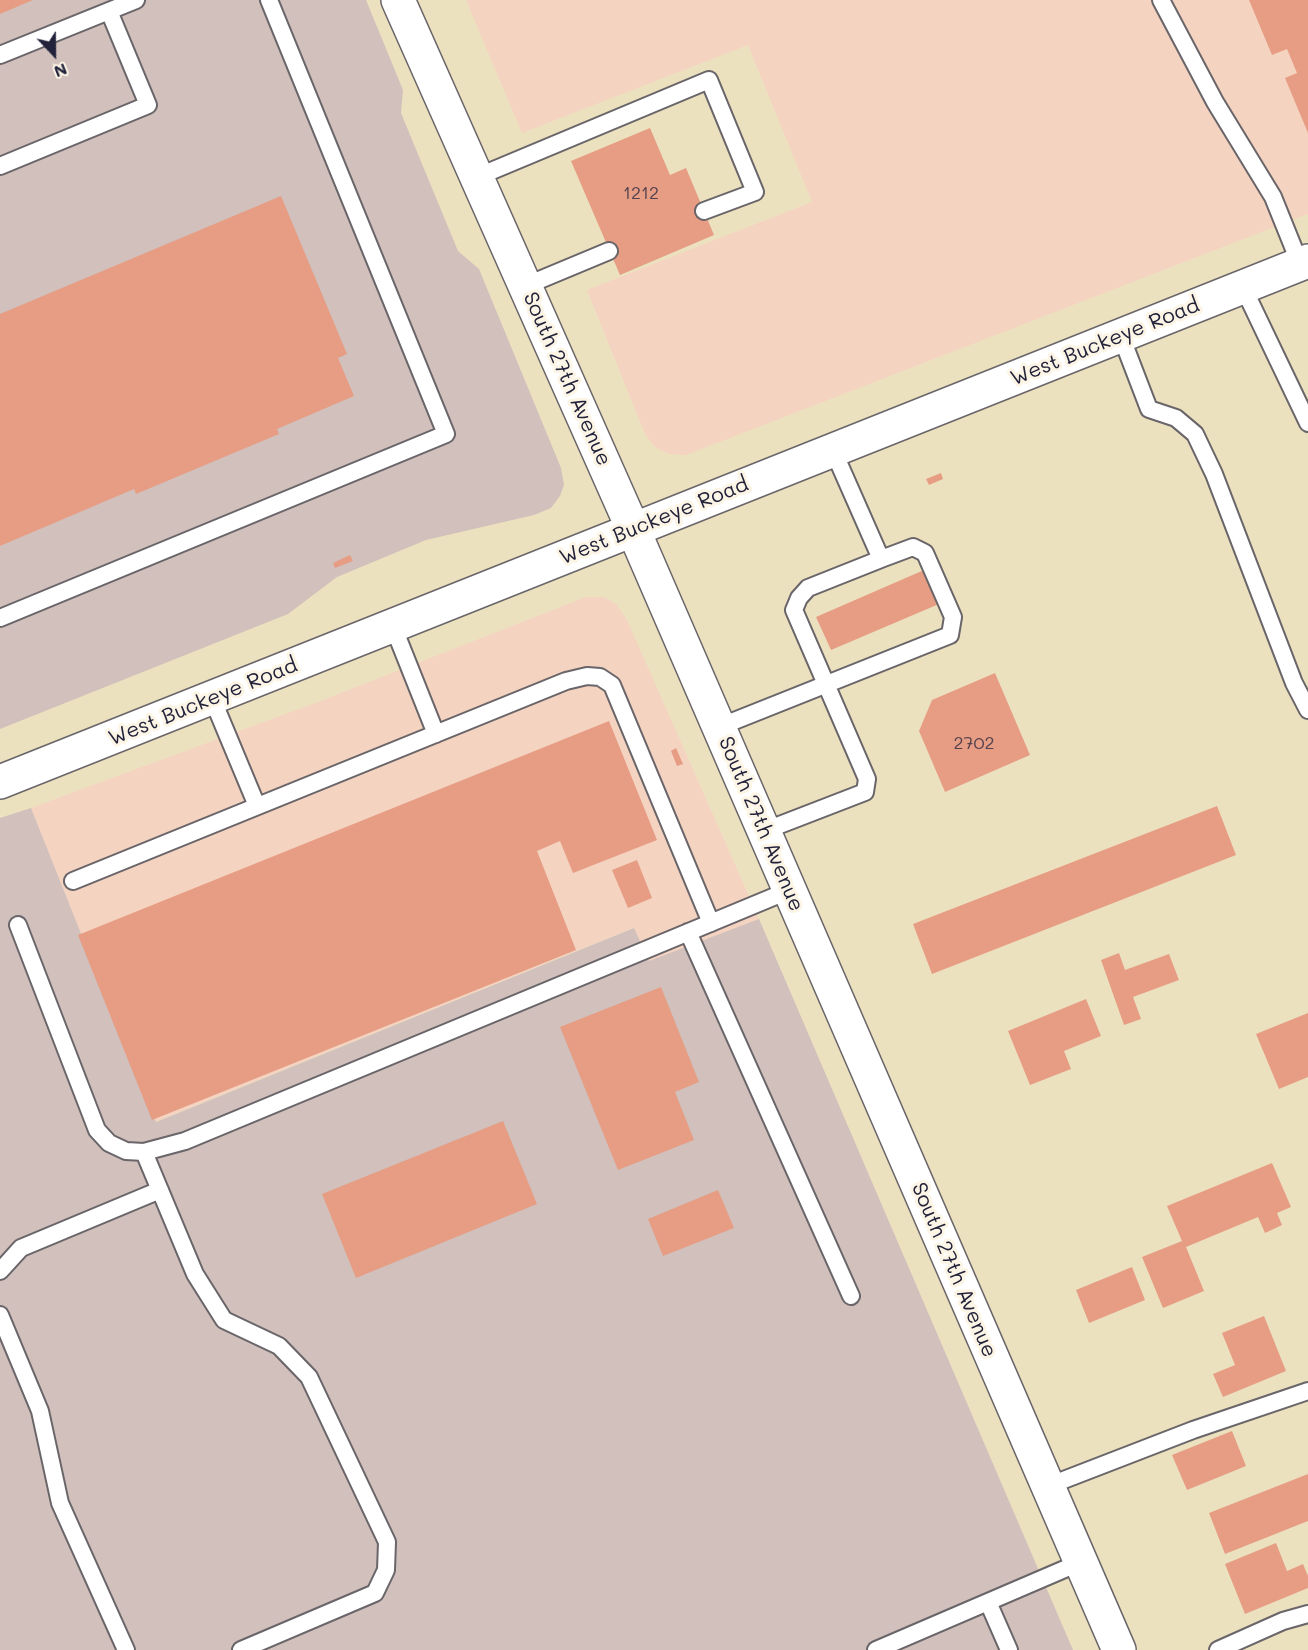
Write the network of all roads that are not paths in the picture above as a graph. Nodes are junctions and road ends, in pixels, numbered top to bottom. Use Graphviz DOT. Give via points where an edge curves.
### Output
graph roads {
  1 [pos="136,0"];
  2 [pos="269,0"];
  3 [pos="398,0"];
  4 [pos="1161,0"];
  5 [pos="109,11"];
  6 [pos="0,55"];
  7 [pos="0,166"];
  8 [pos="477,177"];
  9 [pos="704,211"];
  10 [pos="609,251"];
  11 [pos="1304,263"];
  12 [pos="525,286"];
  13 [pos="1243,287"];
  14 [pos="1121,336"];
  15 [pos="1308,423"];
  16 [pos="833,450"];
  17 [pos="633,529"];
  18 [pos="881,559"];
  19 [pos="0,618"];
  20 [pos="393,626"];
  21 [pos="825,684"];
  22 [pos="212,698"];
  23 [pos="1308,710"];
  24 [pos="719,727"];
  25 [pos="436,734"];
  26 [pos="0,782"];
  27 [pos="257,806"];
  28 [pos="764,831"];
  29 [pos="73,881"];
  30 [pos="790,890"];
  31 [pos="711,923"];
  32 [pos="18,925"];
  33 [pos="688,932"];
  34 [pos="144,1152"];
  35 [pos="160,1190"];
  36 [pos="0,1248"];
  37 [pos="21,1248"];
  38 [pos="0,1271"];
  39 [pos="851,1296"];
  40 [pos="0,1315"];
  41 [pos="1308,1391"];
  42 [pos="1048,1486"];
  43 [pos="1081,1562"];
  44 [pos="988,1602"];
  45 [pos="1308,1614"];
  46 [pos="1251,1644"];
  47 [pos="126,1650"];
  48 [pos="241,1650"];
  49 [pos="876,1650"];
  50 [pos="1009,1650"];
  51 [pos="1119,1650"];
  52 [pos="1218,1650"];
  1 -- 5 [label="lane"];
  2 -- 19 [label="lane" via="446,434"];
  3 -- 8 [label="main road, South 27th Avenue"];
  4 -- 11 [label="lane" via="1215,102 1274,197"];
  5 -- 6 [label="lane"];
  5 -- 7 [label="lane" via="148,105"];
  8 -- 9 [label="lane" via="709,80 755,192"];
  8 -- 12 [label="main road, South 27th Avenue"];
  10 -- 12 [label="lane"];
  11 -- 13 [label="main road, West Buckeye Road"];
  12 -- 17 [label="main road, South 27th Avenue"];
  13 -- 14 [label="main road, West Buckeye Road"];
  13 -- 15 [label="lane"];
  14 -- 16 [label="main road, West Buckeye Road"];
  14 -- 23 [label="lane" via="1149,409 1176,418 1195,434 1294,684"];
  16 -- 17 [label="main road, West Buckeye Road"];
  16 -- 18 [label="lane"];
  17 -- 20 [label="main road, West Buckeye Road"];
  17 -- 24 [label="main road, South 27th Avenue"];
  18 -- 21 [label="lane" via="808,588 799,598 794,610"];
  18 -- 21 [label="lane" via="913,547 925,553 953,617 950,635"];
  20 -- 22 [label="main road, West Buckeye Road"];
  20 -- 25 [label="lane"];
  21 -- 24 [label="lane"];
  21 -- 28 [label="lane" via="867,779 865,792"];
  22 -- 26 [label="main road, West Buckeye Road"];
  22 -- 27 [label="lane"];
  24 -- 28 [label="main road, South 27th Avenue"];
  25 -- 27 [label="lane"];
  25 -- 31 [label="lane" via="566,681 600,677 612,685"];
  27 -- 29 [label="lane"];
  28 -- 30 [label="main road, South 27th Avenue"];
  30 -- 31 [label="lane"];
  30 -- 42 [label="main road, South 27th Avenue"];
  31 -- 33 [label="lane"];
  32 -- 34 [label="lane" via="96,1130 109,1143 126,1151"];
  33 -- 34 [label="lane" via="185,1141"];
  33 -- 39 [label="lane"];
  34 -- 35 [label="lane"];
  35 -- 37 [label="lane"];
  35 -- 48 [label="lane" via="195,1274 224,1320 279,1346 309,1377 387,1542 386,1570 375,1593"];
  36 -- 37 [label="lane"];
  37 -- 38 [label="lane"];
  40 -- 47 [label="lane" via="40,1412 60,1503"];
  41 -- 42 [label="lane"];
  42 -- 43 [label="main road, South 27th Avenue"];
  43 -- 44 [label="lane"];
  43 -- 51 [label="main road, South 27th Avenue"];
  44 -- 49 [label="lane"];
  44 -- 50 [label="lane"];
  45 -- 46 [label="lane" via="1283,1621"];
  46 -- 52 [label="lane"];
}
